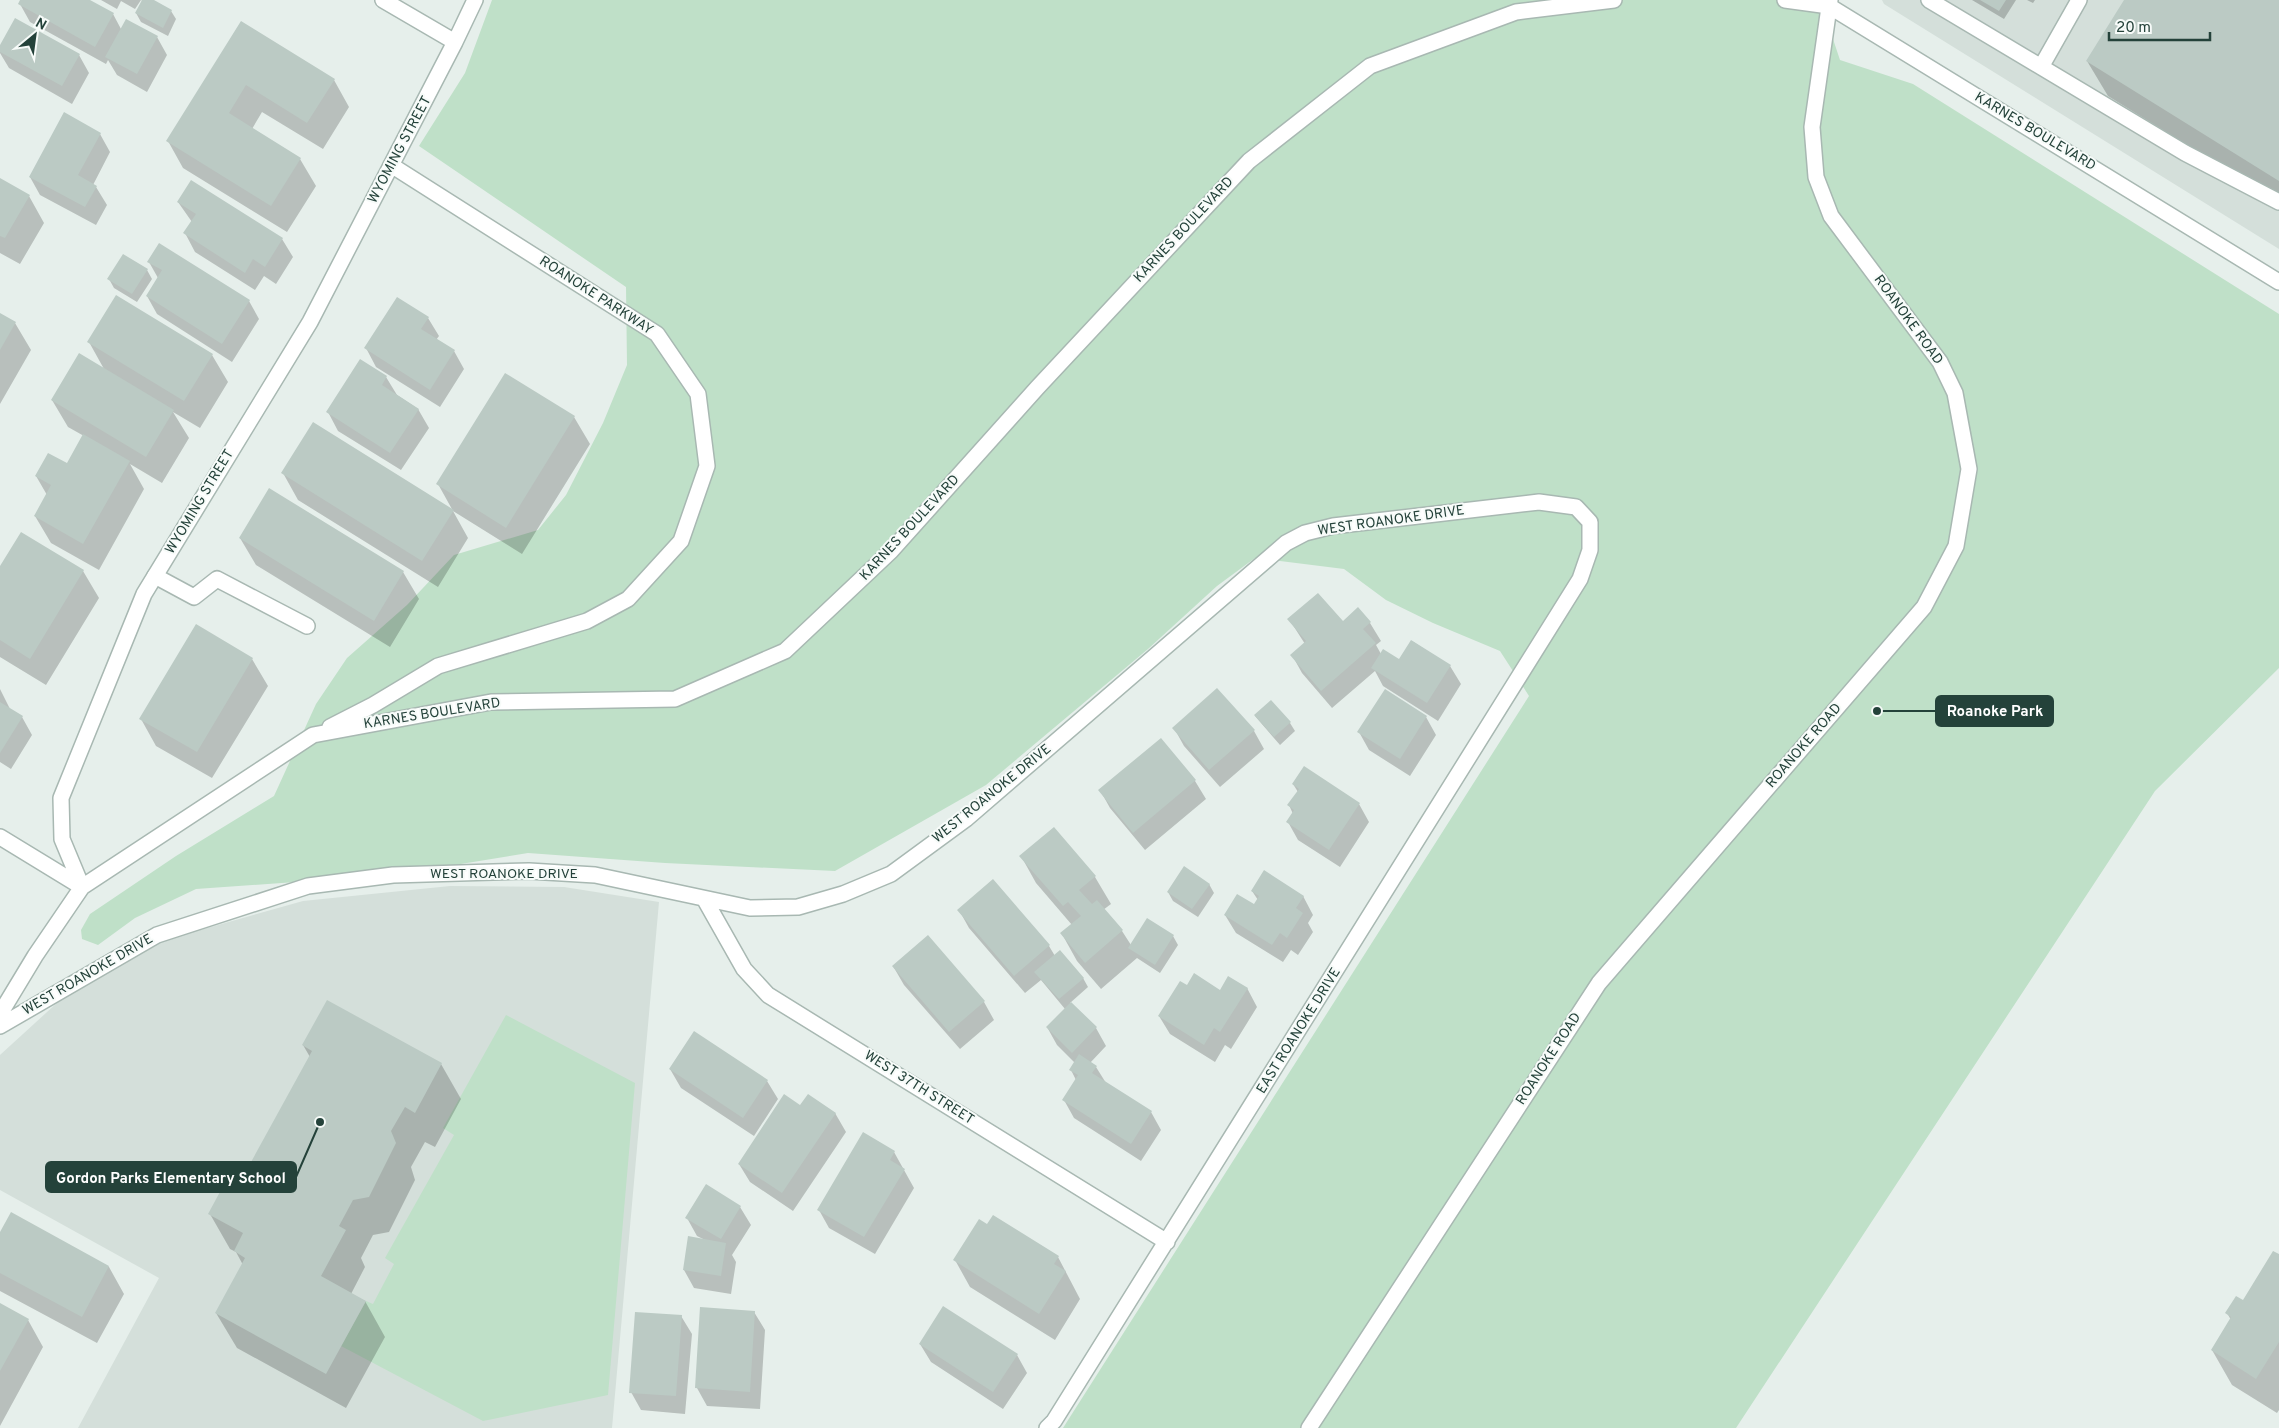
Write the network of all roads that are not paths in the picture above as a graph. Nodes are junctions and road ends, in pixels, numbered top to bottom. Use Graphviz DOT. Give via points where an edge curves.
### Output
graph roads {
  1 [pos="383,0"];
  2 [pos="474,0"];
  3 [pos="1614,0"];
  4 [pos="1785,0"];
  5 [pos="1929,0"];
  6 [pos="2079,0"];
  7 [pos="1829,3"];
  8 [pos="456,42"];
  9 [pos="2041,67"];
  10 [pos="391,165"];
  11 [pos="2279,202"];
  12 [pos="2279,282"];
  13 [pos="155,576"];
  14 [pos="307,626"];
  15 [pos="1548,631"];
  16 [pos="314,735"];
  17 [pos="0,837"];
  18 [pos="82,887"];
  19 [pos="705,900"];
  20 [pos="0,1014"];
  21 [pos="0,1026"];
  22 [pos="1167,1242"];
  23 [pos="1047,1428"];
  24 [pos="1309,1428"];
  1 -- 8 [label="street"];
  2 -- 8 [label="street, WYOMING STREET"];
  3 -- 16 [label="street, KARNES BOULEVARD" via="1516,12 1370,66 1249,160 891,551 786,651 675,699 491,702"];
  4 -- 7 [label="street, KARNES BOULEVARD"];
  5 -- 9 [label="street"];
  6 -- 9 [label="street"];
  7 -- 12 [label="street, KARNES BOULEVARD"];
  7 -- 24 [label="street, ROANOKE ROAD" via="1812,127 1816,177 1831,216 1940,362 1954,393 1969,469 1956,546 1924,607 1599,983"];
  8 -- 10 [label="street, WYOMING STREET"];
  9 -- 11 [label="street" via="2185,153"];
  10 -- 13 [label="street, WYOMING STREET" via="310,322"];
  10 -- 16 [label="street, ROANOKE PARKWAY" via="657,334 698,394 707,466 681,541 628,599 587,621 438,666 373,706"];
  13 -- 14 [label="street" via="194,597 217,579"];
  13 -- 18 [label="street, WYOMING STREET" via="144,594 61,798 62,839"];
  15 -- 19 [label="street, WEST ROANOKE DRIVE" via="1580,580 1590,550 1590,522 1576,507 1538,502 1334,526 1305,533 1286,543 966,819 891,874 843,894 798,907 750,908"];
  15 -- 22 [label="street, EAST ROANOKE DRIVE"];
  16 -- 18 [label="street, KARNES BOULEVARD"];
  17 -- 18 [label="street"];
  18 -- 20 [label="street"];
  19 -- 21 [label="street, WEST ROANOKE DRIVE" via="595,875 529,872 393,875 308,886 157,935"];
  19 -- 22 [label="street, WEST 37TH STREET" via="744,969 768,995"];
  22 -- 23 [label="street, EAST ROANOKE DRIVE"];
}
